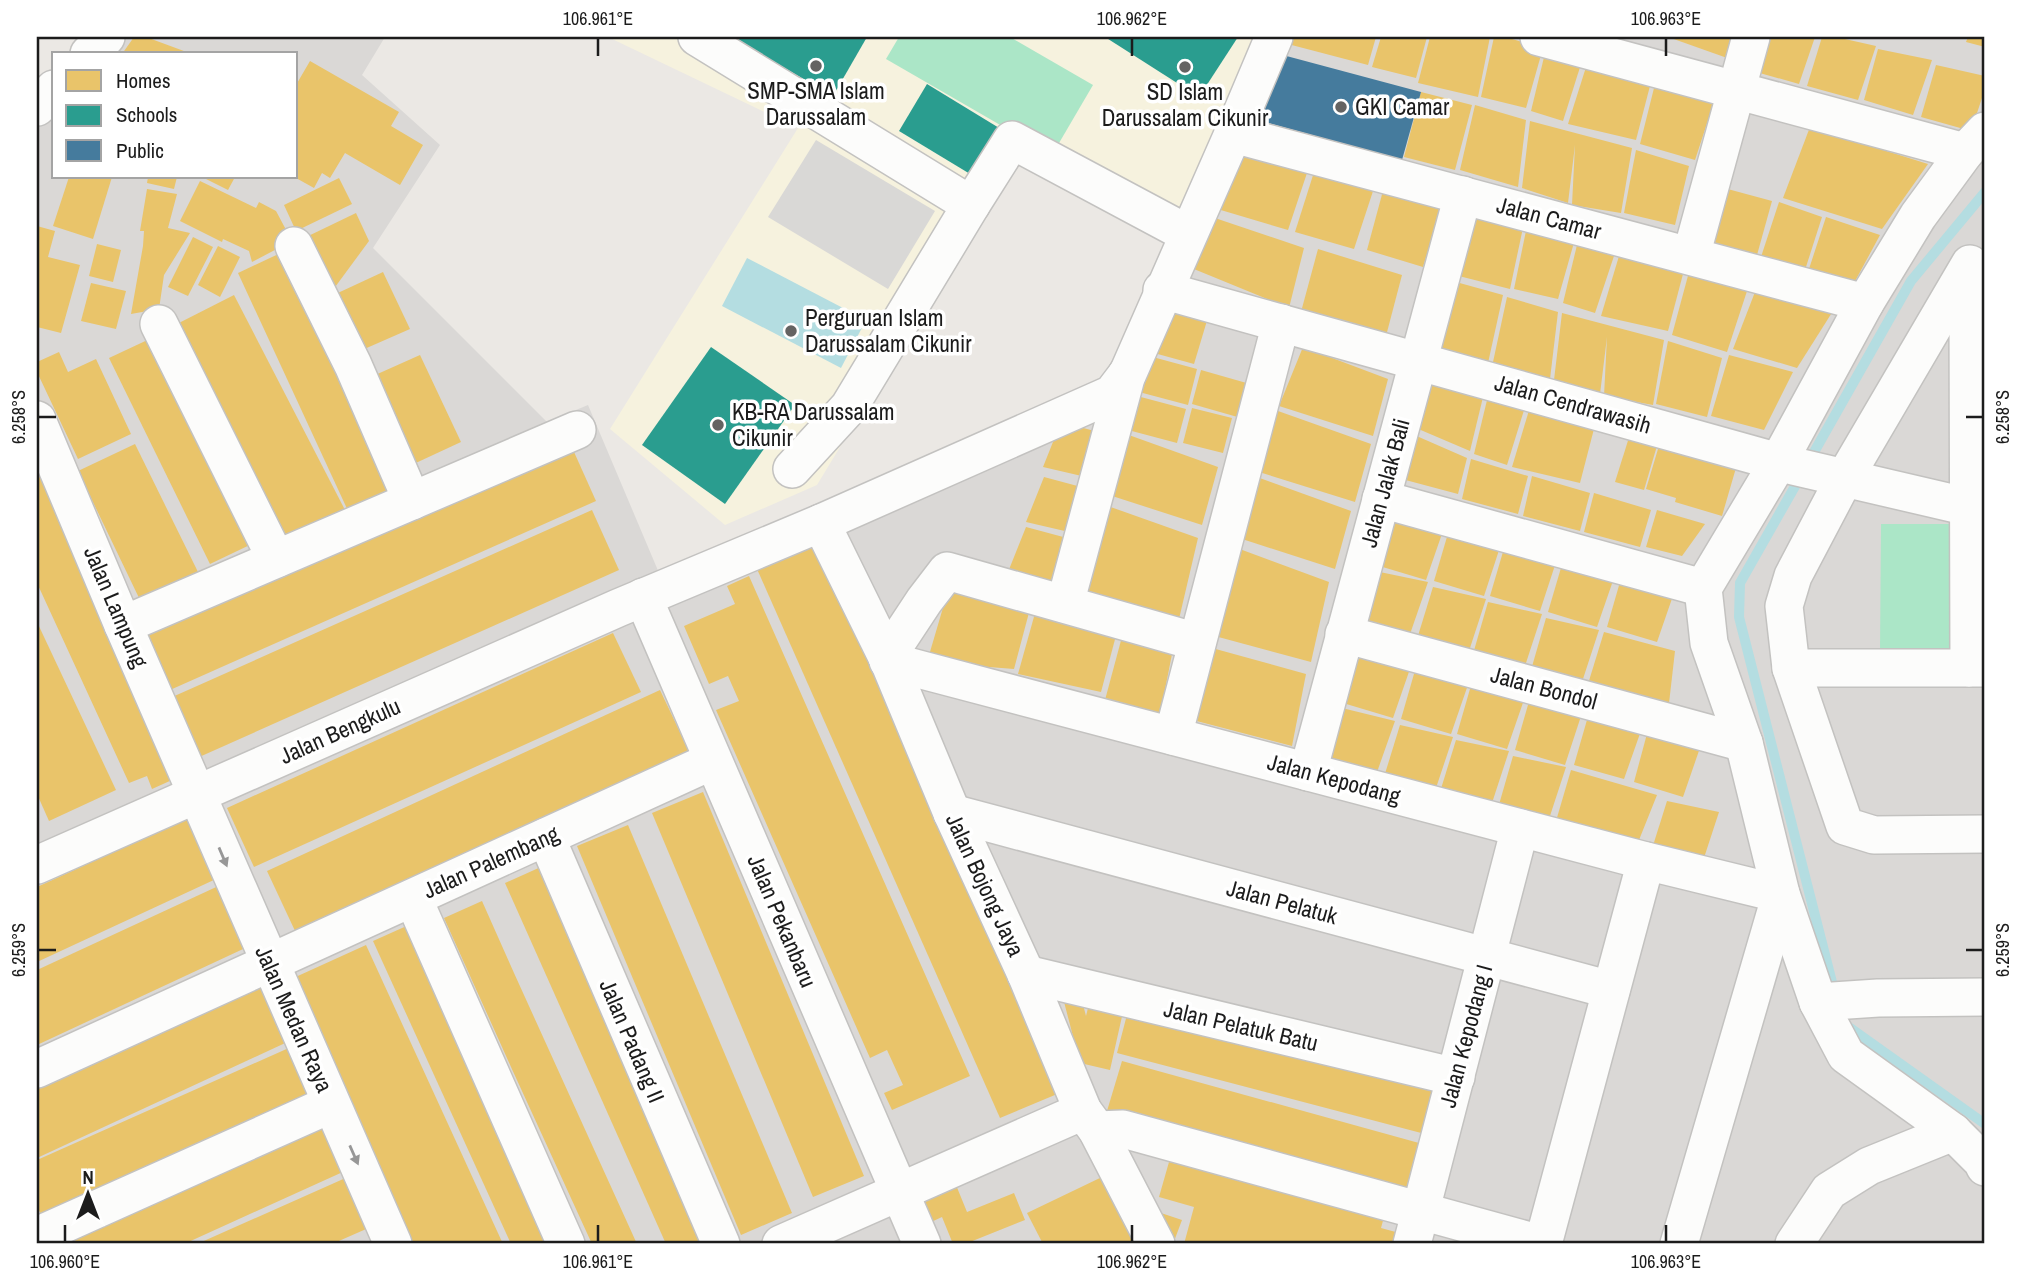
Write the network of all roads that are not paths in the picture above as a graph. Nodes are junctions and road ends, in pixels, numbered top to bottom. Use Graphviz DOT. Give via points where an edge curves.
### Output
graph roads {
  1 [pos="106,37"];
  2 [pos="697,37"];
  3 [pos="1274,37"];
  4 [pos="1539,37"];
  5 [pos="1751,37"];
  6 [pos="91,52"];
  7 [pos="1737,89"];
  8 [pos="52,91"];
  9 [pos="37,107"];
  10 [pos="1233,134"];
  11 [pos="1975,141"];
  12 [pos="1463,195"];
  13 [pos="971,205"];
  14 [pos="1188,234"];
  15 [pos="294,246"];
  16 [pos="1977,255"];
  17 [pos="1691,256"];
  18 [pos="1162,290"];
  19 [pos="1865,303"];
  20 [pos="1281,323"];
  21 [pos="159,324"];
  22 [pos="1418,361"];
  23 [pos="1128,373"];
  24 [pos="37,420"];
  25 [pos="577,430"];
  26 [pos="792,469"];
  27 [pos="1811,470"];
  28 [pos="1381,499"];
  29 [pos="412,501"];
  30 [pos="1977,506"];
  31 [pos="821,523"];
  32 [pos="276,559"];
  33 [pos="1703,588"];
  34 [pos="643,597"];
  35 [pos="1065,604"];
  36 [pos="122,625"];
  37 [pos="1344,634"];
  38 [pos="1197,642"];
  39 [pos="888,659"];
  40 [pos="1791,668"];
  41 [pos="1977,668"];
  42 [pos="1172,736"];
  43 [pos="1744,743"];
  44 [pos="712,761"];
  45 [pos="1308,772"];
  46 [pos="196,794"];
  47 [pos="952,813"];
  48 [pos="1520,828"];
  49 [pos="1985,834"];
  50 [pos="546,837"];
  51 [pos="1646,861"];
  52 [pos="38,862"];
  53 [pos="1781,894"];
  54 [pos="413,898"];
  55 [pos="1487,957"];
  56 [pos="269,963"];
  57 [pos="1026,974"];
  58 [pos="1611,990"];
  59 [pos="1985,996"];
  60 [pos="1834,1000"];
  61 [pos="37,1069"];
  62 [pos="1456,1077"];
  63 [pos="331,1104"];
  64 [pos="1090,1120"];
  65 [pos="1953,1132"];
  66 [pos="1985,1167"];
  67 [pos="899,1192"];
  68 [pos="1416,1228"];
  69 [pos="37,1237"];
  70 [pos="1799,1241"];
  71 [pos="385,1242"];
  72 [pos="566,1244"];
  73 [pos="721,1244"];
  74 [pos="781,1244"];
  75 [pos="922,1244"];
  76 [pos="1156,1244"];
  77 [pos="1542,1244"];
  78 [pos="1679,1244"];
  1 -- 6 [label="street"];
  2 -- 13 [label="street"];
  3 -- 10 [label="street"];
  4 -- 7 [label="street"];
  5 -- 7 [label="street"];
  7 -- 11 [label="street"];
  7 -- 17 [label="street"];
  8 -- 9 [label="street"];
  10 -- 12 [label="street, Jalan Camar"];
  10 -- 14 [label="street"];
  11 -- 19 [label="street" via="1919,216"];
  12 -- 17 [label="street, Jalan Camar"];
  12 -- 22 [label="street, Jalan Jalak Bali"];
  13 -- 14 [label="street" via="1012,140"];
  13 -- 26 [label="street" via="849,407"];
  14 -- 18 [label="street"];
  15 -- 29 [label="street" via="353,365"];
  16 -- 27 [label="street"];
  16 -- 30 [label="street" via="1968,300"];
  17 -- 19 [label="street, Jalan Camar"];
  18 -- 20 [label="street, Jalan Cendrawasih"];
  18 -- 23 [label="street"];
  19 -- 27 [label="street"];
  20 -- 22 [label="street, Jalan Cendrawasih"];
  20 -- 38 [label="street"];
  21 -- 32 [label="street"];
  22 -- 27 [label="street, Jalan Cendrawasih"];
  22 -- 28 [label="street, Jalan Jalak Bali"];
  23 -- 31 [label="street, Jalan Bengkulu" via="1112,394"];
  23 -- 35 [label="street"];
  24 -- 36 [label="street, Jalan Lampung"];
  25 -- 29 [label="street"];
  27 -- 30 [label="street, Jalan Cendrawasih"];
  27 -- 33 [label="street"];
  27 -- 40 [label="street" via="1784,606"];
  28 -- 33 [label="street"];
  28 -- 37 [label="street, Jalan Jalak Bali"];
  29 -- 32 [label="street"];
  30 -- 41 [label="street"];
  31 -- 34 [label="street, Jalan Bengkulu"];
  31 -- 39 [label="street, Jalan Bojong Jaya"];
  32 -- 36 [label="street"];
  33 -- 43 [label="street" via="1709,643"];
  34 -- 44 [label="street, Jalan Pekanbaru"];
  34 -- 46 [label="street, Jalan Bengkulu"];
  35 -- 38 [label="street"];
  35 -- 39 [label="street" via="947,571"];
  36 -- 46 [label="street, Jalan Lampung"];
  37 -- 43 [label="street, Jalan Bondol"];
  37 -- 45 [label="street, Jalan Jalak Bali"];
  38 -- 42 [label="street"];
  39 -- 42 [label="street, Jalan Kepodang"];
  39 -- 47 [label="street, Jalan Bojong Jaya"];
  40 -- 41 [label="street"];
  40 -- 49 [label="street" via="1845,826 1874,835"];
  42 -- 45 [label="street, Jalan Kepodang"];
  43 -- 53 [label="street"];
  44 -- 50 [label="street, Jalan Palembang"];
  44 -- 67 [label="street, Jalan Pekanbaru"];
  45 -- 48 [label="street, Jalan Kepodang"];
  46 -- 52 [label="street, Jalan Bengkulu"];
  46 -- 56 [label="street, Jalan Medan Raya, one-way"];
  47 -- 55 [label="street, Jalan Pelatuk"];
  47 -- 57 [label="street, Jalan Bojong Jaya"];
  48 -- 51 [label="street, Jalan Kepodang"];
  48 -- 55 [label="street, Jalan Kepodang I"];
  50 -- 54 [label="street, Jalan Palembang"];
  50 -- 73 [label="street, Jalan Padang II"];
  51 -- 53 [label="street, Jalan Kepodang"];
  51 -- 58 [label="street"];
  53 -- 60 [label="street"];
  53 -- 78 [label="street"];
  54 -- 56 [label="street, Jalan Palembang"];
  54 -- 72 [label="street"];
  55 -- 58 [label="street, Jalan Pelatuk"];
  55 -- 62 [label="street, Jalan Kepodang I"];
  56 -- 61 [label="street, Jalan Palembang"];
  56 -- 63 [label="street, Jalan Medan Raya"];
  57 -- 62 [label="street, Jalan Pelatuk Batu"];
  57 -- 64 [label="street, Jalan Bojong Jaya"];
  58 -- 77 [label="street"];
  59 -- 60 [label="street"];
  60 -- 65 [label="street" via="1846,1055"];
  62 -- 68 [label="street, Jalan Kepodang I"];
  63 -- 69 [label="street"];
  63 -- 71 [label="street, Jalan Medan Raya, one-way"];
  64 -- 67 [label="street"];
  64 -- 68 [label="street"];
  64 -- 76 [label="street, Jalan Bojong Jaya"];
  65 -- 66 [label="street"];
  65 -- 70 [label="street" via="1869,1166 1829,1191"];
  67 -- 74 [label="street"];
  67 -- 75 [label="street, Jalan Pekanbaru"];
  68 -- 77 [label="street"];
}
